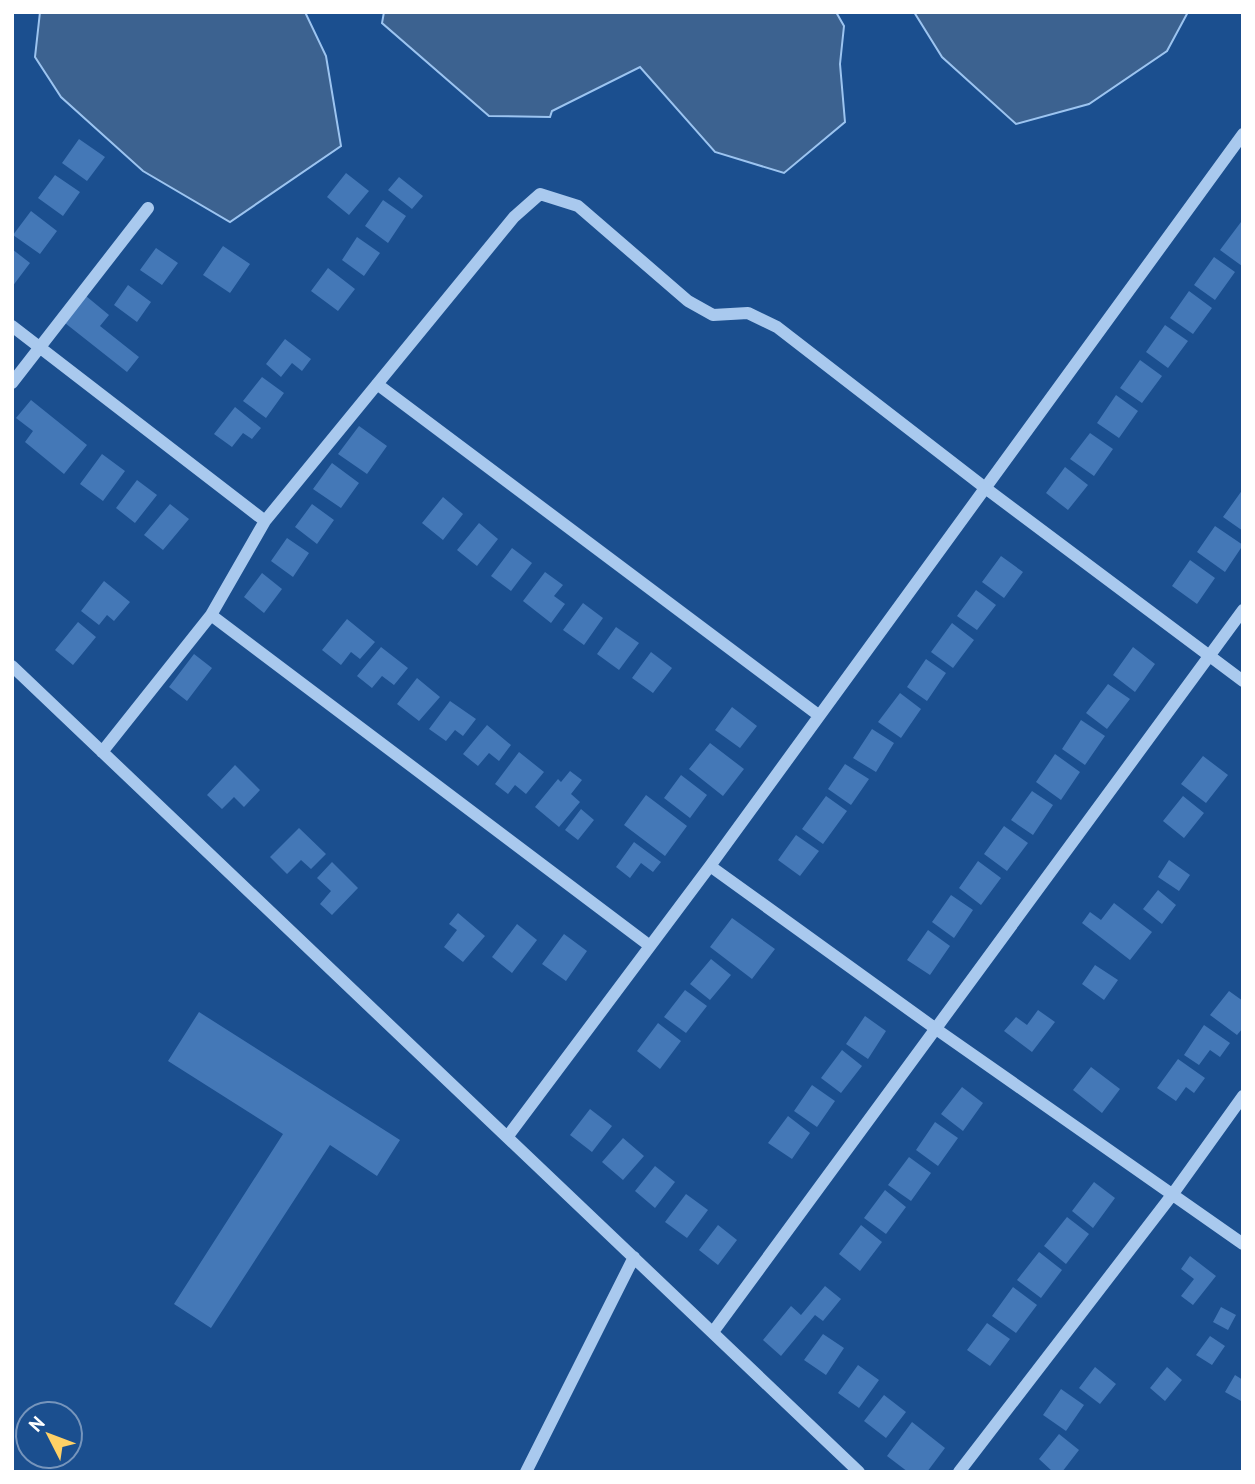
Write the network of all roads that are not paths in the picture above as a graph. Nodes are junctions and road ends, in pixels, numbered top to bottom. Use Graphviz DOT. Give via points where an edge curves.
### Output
graph roads {
  1 [pos="1243,134"];
  2 [pos="148,208"];
  3 [pos="12,326"];
  4 [pos="40,346"];
  5 [pos="12,383"];
  6 [pos="377,384"];
  7 [pos="984,487"];
  8 [pos="265,521"];
  9 [pos="1243,610"];
  10 [pos="211,615"];
  11 [pos="1209,656"];
  12 [pos="12,666"];
  13 [pos="1243,681"];
  14 [pos="817,714"];
  15 [pos="102,752"];
  16 [pos="710,866"];
  17 [pos="650,946"];
  18 [pos="936,1029"];
  19 [pos="1243,1096"];
  20 [pos="508,1136"];
  21 [pos="1172,1195"];
  22 [pos="1243,1244"];
  23 [pos="635,1257"];
  24 [pos="713,1332"];
  25 [pos="526,1472"];
  26 [pos="859,1472"];
  27 [pos="959,1472"];
  1 -- 7 [label="street"];
  2 -- 4 [label="street"];
  3 -- 4 [label="street"];
  4 -- 5 [label="street"];
  4 -- 8 [label="street"];
  6 -- 7 [label="street" via="514,217 540,194 578,206 688,301 713,315 748,313 777,327"];
  6 -- 8 [label="street"];
  6 -- 14 [label="street"];
  7 -- 11 [label="street"];
  7 -- 14 [label="street"];
  8 -- 10 [label="street"];
  9 -- 11 [label="street"];
  10 -- 15 [label="street"];
  10 -- 17 [label="street"];
  11 -- 13 [label="street"];
  11 -- 18 [label="street"];
  12 -- 15 [label="street"];
  14 -- 16 [label="street"];
  15 -- 20 [label="street"];
  16 -- 17 [label="street"];
  16 -- 18 [label="street"];
  17 -- 20 [label="street"];
  18 -- 21 [label="street"];
  18 -- 24 [label="street"];
  19 -- 21 [label="street"];
  20 -- 23 [label="street"];
  21 -- 22 [label="street"];
  21 -- 27 [label="street"];
  23 -- 24 [label="street"];
  23 -- 25 [label="street"];
  24 -- 26 [label="street"];
}
